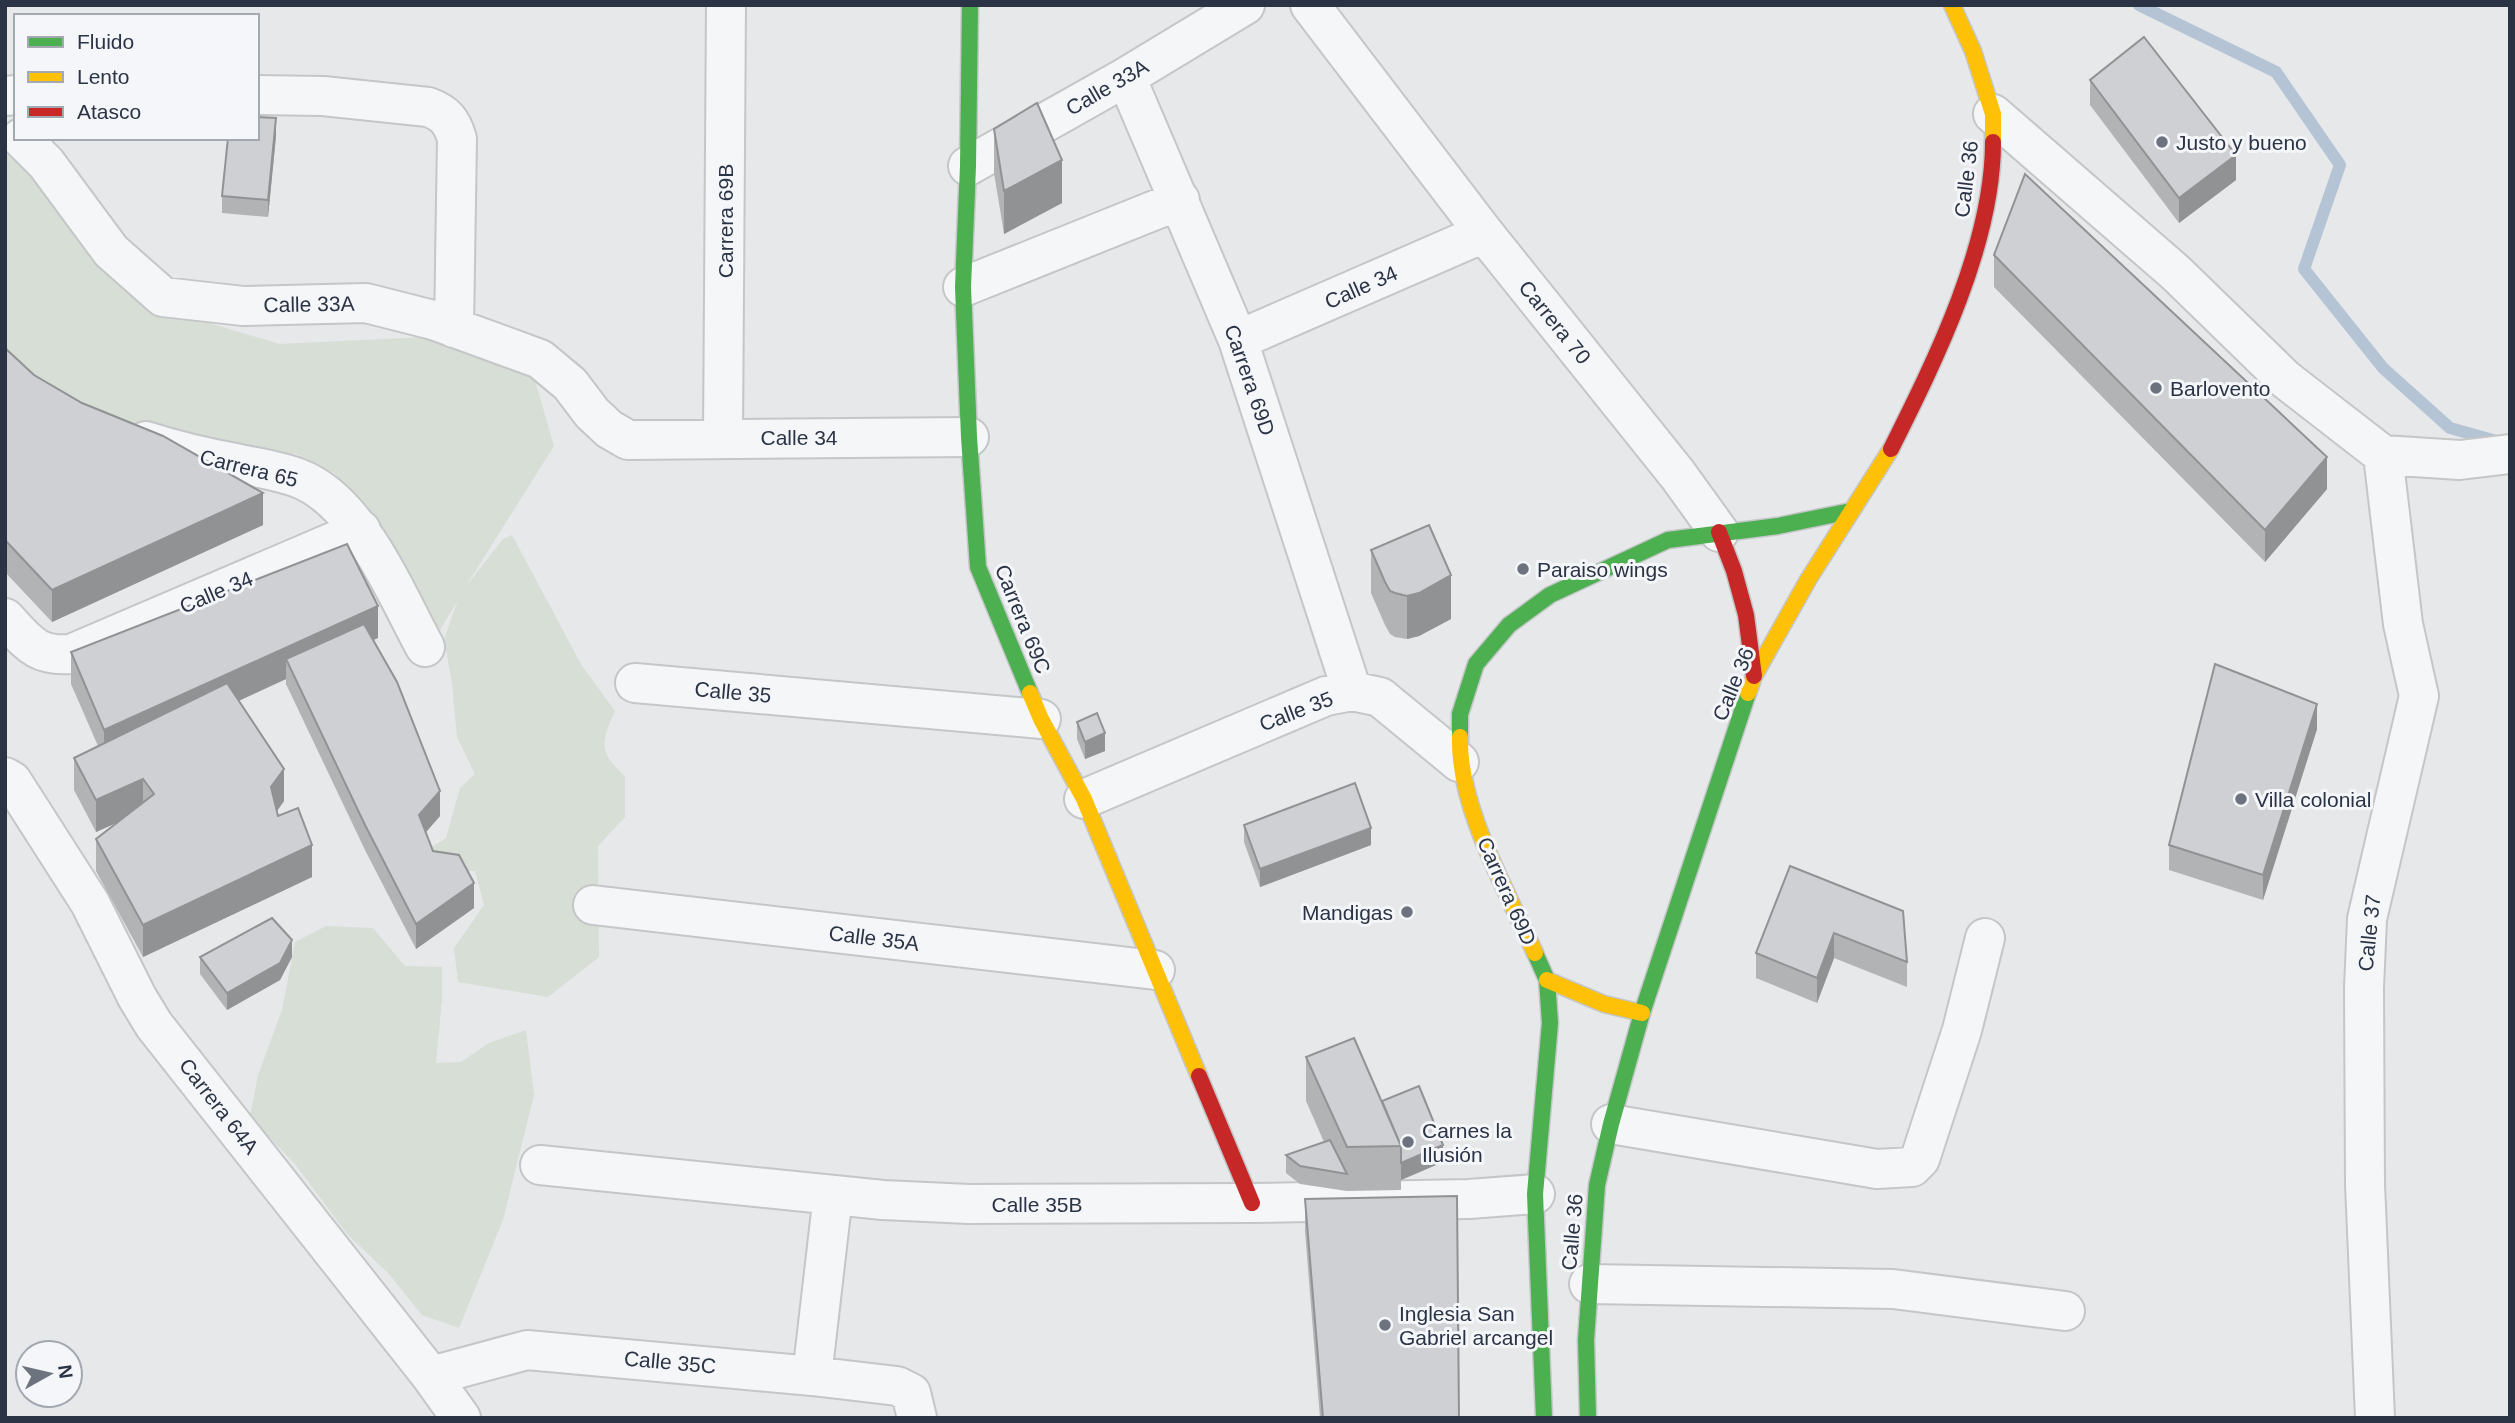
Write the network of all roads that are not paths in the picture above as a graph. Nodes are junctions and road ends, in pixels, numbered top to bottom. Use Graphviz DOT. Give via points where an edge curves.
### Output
graph roads {
  1 [pos="726,5"];
  2 [pos="970,5"];
  3 [pos="1245,5"];
  4 [pos="1310,5"];
  5 [pos="1952,5"];
  6 [pos="1126,77"];
  7 [pos="259,95"];
  8 [pos="1993,114"];
  9 [pos="24,140"];
  10 [pos="968,166"];
  11 [pos="1180,200"];
  12 [pos="1484,233"];
  13 [pos="963,287"];
  14 [pos="454,328"];
  15 [pos="1238,340"];
  16 [pos="109,429"];
  17 [pos="969,437"];
  18 [pos="723,438"];
  19 [pos="628,440"];
  20 [pos="2505,455"];
  21 [pos="2383,456"];
  22 [pos="1678,475"];
  23 [pos="1851,510"];
  24 [pos="361,530"];
  25 [pos="1719,532"];
  26 [pos="1668,540"];
  27 [pos="5,618"];
  28 [pos="425,647"];
  29 [pos="1754,677"];
  30 [pos="635,684"];
  31 [pos="1352,691"];
  32 [pos="1041,719"];
  33 [pos="1459,762"];
  34 [pos="5,777"];
  35 [pos="1084,799"];
  36 [pos="593,905"];
  37 [pos="1985,938"];
  38 [pos="1156,970"];
  39 [pos="1547,980"];
  40 [pos="1642,1013"];
  41 [pos="1611,1124"];
  42 [pos="540,1165"];
  43 [pos="1535,1194"];
  44 [pos="833,1195"];
  45 [pos="1252,1203"];
  46 [pos="1589,1284"];
  47 [pos="2065,1311"];
  48 [pos="431,1376"];
  49 [pos="813,1376"];
  50 [pos="914,1405"];
  51 [pos="461,1418"];
  52 [pos="1544,1418"];
  53 [pos="1588,1418"];
  54 [pos="2375,1418"];
  1 -- 18 [label="street, Carrera 69B"];
  2 -- 10 [label="main road, Carrera 69C"];
  3 -- 6 [label="street, Calle 33A"];
  4 -- 12 [label="street, Carrera 70"];
  5 -- 8 [label="main road, Calle 36"];
  6 -- 10 [label="street, Calle 33A"];
  6 -- 11 [label="street, Carrera 69D"];
  7 -- 14 [label="street" via="323,96 428,107 449,119 457,139"];
  8 -- 21 [label="street" via="2176,273 2285,379"];
  8 -- 23 [label="main road, Calle 36" via="1993,167 1980,236 1936,358 1887,457"];
  9 -- 14 [label="street, Calle 33A" via="111,251 163,297 243,306 366,303"];
  10 -- 13 [label="main road, Carrera 69C"];
  11 -- 13 [label="street"];
  11 -- 15 [label="street, Carrera 69D"];
  12 -- 15 [label="street, Calle 34"];
  12 -- 22 [label="street, Carrera 70"];
  13 -- 17 [label="main road, Carrera 69C"];
  14 -- 19 [label="street, Calle 33A" via="540,359 570,384 609,429"];
  15 -- 31 [label="street, Carrera 69D"];
  16 -- 24 [label="street, Carrera 65" via="180,452 299,478 323,492"];
  17 -- 18 [label="street, Calle 34"];
  17 -- 32 [label="main road, Carrera 69C" via="978,567"];
  18 -- 19 [label="street, Calle 34"];
  20 -- 21 [label="street" via="2460,460"];
  21 -- 54 [label="street, Calle 37" via="2403,624 2419,696 2367,919 2365,1184"];
  22 -- 25 [label="street, Carrera 70"];
  22 -- 26 [label="street" via="1679,498"];
  23 -- 25 [label="main road" via="1814,520"];
  23 -- 29 [label="main road, Calle 36"];
  24 -- 27 [label="street, Calle 34" via="72,654 52,655 34,648"];
  24 -- 28 [label="street, Carrera 65"];
  25 -- 26 [label="main road"];
  25 -- 29 [label="main road" via="1746,615"];
  26 -- 33 [label="main road" via="1550,595 1509,625 1476,664 1460,714"];
  29 -- 40 [label="main road, Calle 36"];
  30 -- 32 [label="street, Calle 35"];
  31 -- 33 [label="street, Calle 35" via="1380,697"];
  31 -- 35 [label="street, Calle 35" via="1326,696"];
  32 -- 35 [label="main road, Carrera 69C"];
  33 -- 39 [label="main road, Carrera 69D" via="1477,825"];
  34 -- 48 [label="street, Carrera 64A" via="12,781 90,903 154,1025"];
  35 -- 38 [label="main road, Carrera 69C"];
  36 -- 38 [label="street, Calle 35A"];
  37 -- 41 [label="street" via="1962,1030 1920,1159 1912,1167 1877,1169"];
  38 -- 45 [label="main road, Carrera 69C"];
  39 -- 40 [label="main road" via="1604,1004"];
  39 -- 43 [label="main road, Calle 36" via="1550,1023"];
  40 -- 41 [label="main road, Calle 36"];
  41 -- 46 [label="main road, Calle 36" via="1597,1185"];
  42 -- 44 [label="street, Calle 35B"];
  43 -- 45 [label="street, Calle 35B"];
  43 -- 52 [label="main road, Calle 36"];
  44 -- 45 [label="street, Calle 35B" via="969,1204"];
  44 -- 49 [label="street"];
  46 -- 47 [label="street" via="1893,1289"];
  46 -- 53 [label="main road, Calle 36"];
  48 -- 49 [label="street, Calle 35C" via="527,1350"];
  48 -- 51 [label="street, Carrera 64A"];
  49 -- 50 [label="street, Calle 35C" via="897,1387"];
}
